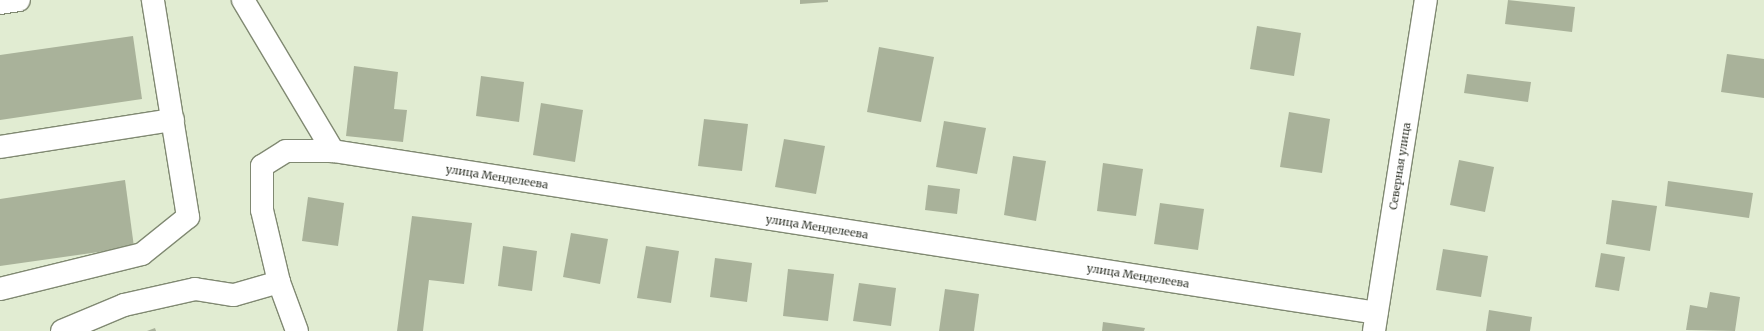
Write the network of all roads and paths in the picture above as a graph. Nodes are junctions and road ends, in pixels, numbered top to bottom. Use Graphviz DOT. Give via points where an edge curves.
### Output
graph roads {
  1 [pos="19,0"];
  2 [pos="154,0"];
  3 [pos="243,0"];
  4 [pos="1426,0"];
  5 [pos="0,3"];
  6 [pos="173,120"];
  7 [pos="0,147"];
  8 [pos="333,152"];
  9 [pos="279,282"];
  10 [pos="0,289"];
  11 [pos="1375,322"];
  12 [pos="62,331"];
  13 [pos="297,331"];
  1 -- 5 [label="street"];
  2 -- 6 [label="street"];
  3 -- 8 [label="street"];
  4 -- 11 [label="street, Северная улица"];
  6 -- 7 [label="street"];
  6 -- 10 [label="street" via="188,217 142,254"];
  8 -- 9 [label="street, улица Менделеева" via="286,151 262,166 262,210"];
  8 -- 11 [label="street, улица Менделеева"];
  9 -- 12 [label="street" via="234,294 195,289 124,305"];
  9 -- 13 [label="street"];
}
